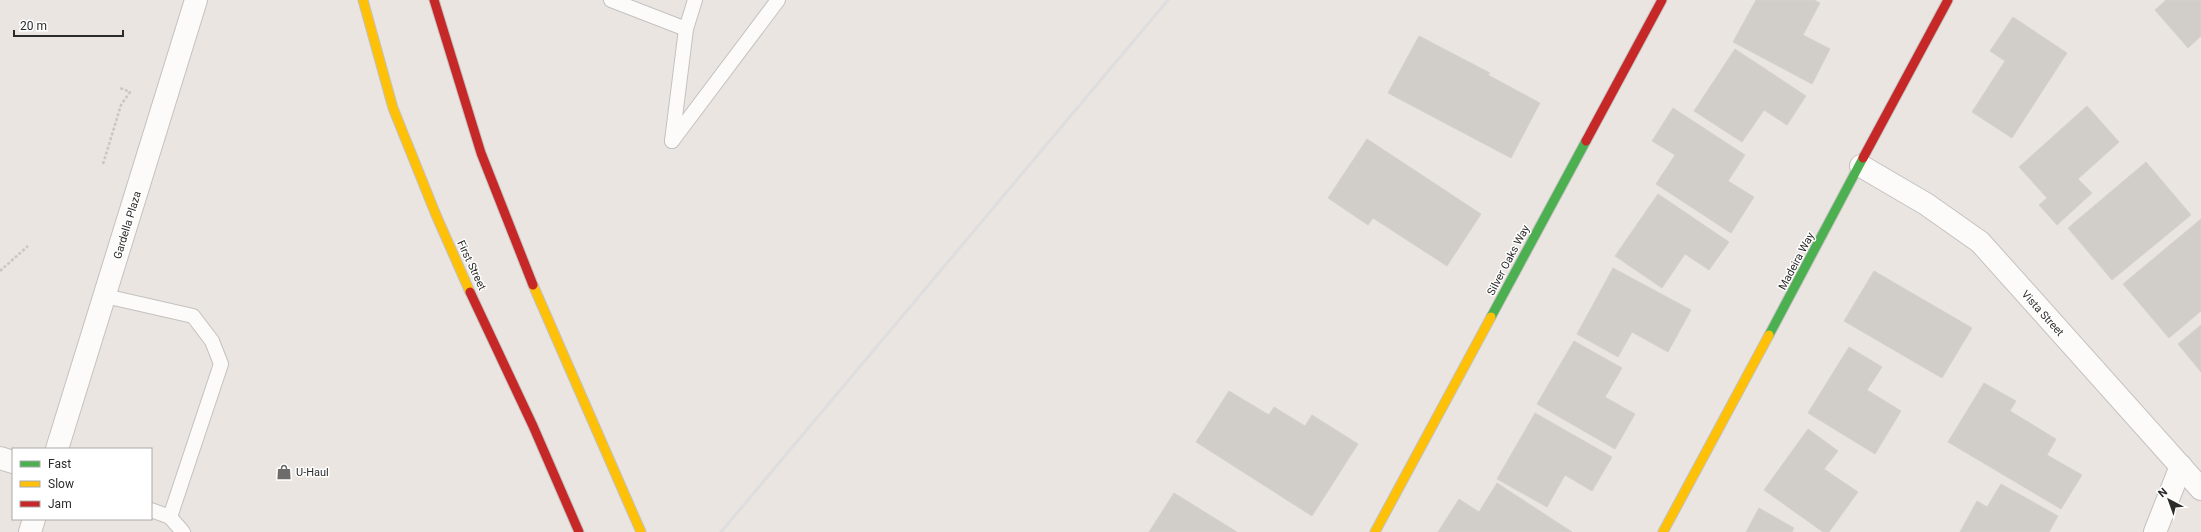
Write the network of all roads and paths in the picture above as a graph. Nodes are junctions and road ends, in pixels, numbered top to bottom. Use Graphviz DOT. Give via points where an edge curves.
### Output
graph roads {
  1 [pos="196,0"];
  2 [pos="363,0"];
  3 [pos="434,0"];
  4 [pos="611,0"];
  5 [pos="695,0"];
  6 [pos="778,0"];
  7 [pos="1662,0"];
  8 [pos="1948,0"];
  9 [pos="686,29"];
  10 [pos="120,88"];
  11 [pos="102,164"];
  12 [pos="1861,166"];
  13 [pos="28,246"];
  14 [pos="0,271"];
  15 [pos="105,296"];
  16 [pos="58,448"];
  17 [pos="0,458"];
  18 [pos="12,462"];
  19 [pos="2181,466"];
  20 [pos="2201,489"];
  21 [pos="152,510"];
  22 [pos="170,517"];
  23 [pos="34,520"];
  24 [pos="30,532"];
  25 [pos="183,532"];
  26 [pos="579,532"];
  27 [pos="641,532"];
  28 [pos="1375,532"];
  29 [pos="1663,532"];
  30 [pos="2155,532"];
  1 -- 15 [label="street, Gardella Plaza"];
  2 -- 26 [label="street, First Street" via="393,107 433,207 553,468"];
  3 -- 27 [label="street" via="480,153 536,292"];
  4 -- 9 [label="lane"];
  5 -- 9 [label="lane"];
  6 -- 9 [label="lane" via="672,141"];
  7 -- 28 [label="street, Silver Oaks Way"];
  8 -- 12 [label="street, Madeira Way"];
  10 -- 11 [label="path" via="130,92 121,105"];
  12 -- 19 [label="street, Vista Street" via="1926,204 1980,242"];
  12 -- 29 [label="street, Madeira Way"];
  13 -- 14 [label="path"];
  15 -- 16 [label="street, Gardella Plaza"];
  15 -- 22 [label="lane" via="192,316 212,341 221,364"];
  17 -- 18 [label="street"];
  19 -- 20 [label="street, Vista Street"];
  19 -- 30 [label="street"];
  21 -- 22 [label="lane"];
  22 -- 25 [label="lane"];
  23 -- 24 [label="street"];
}
